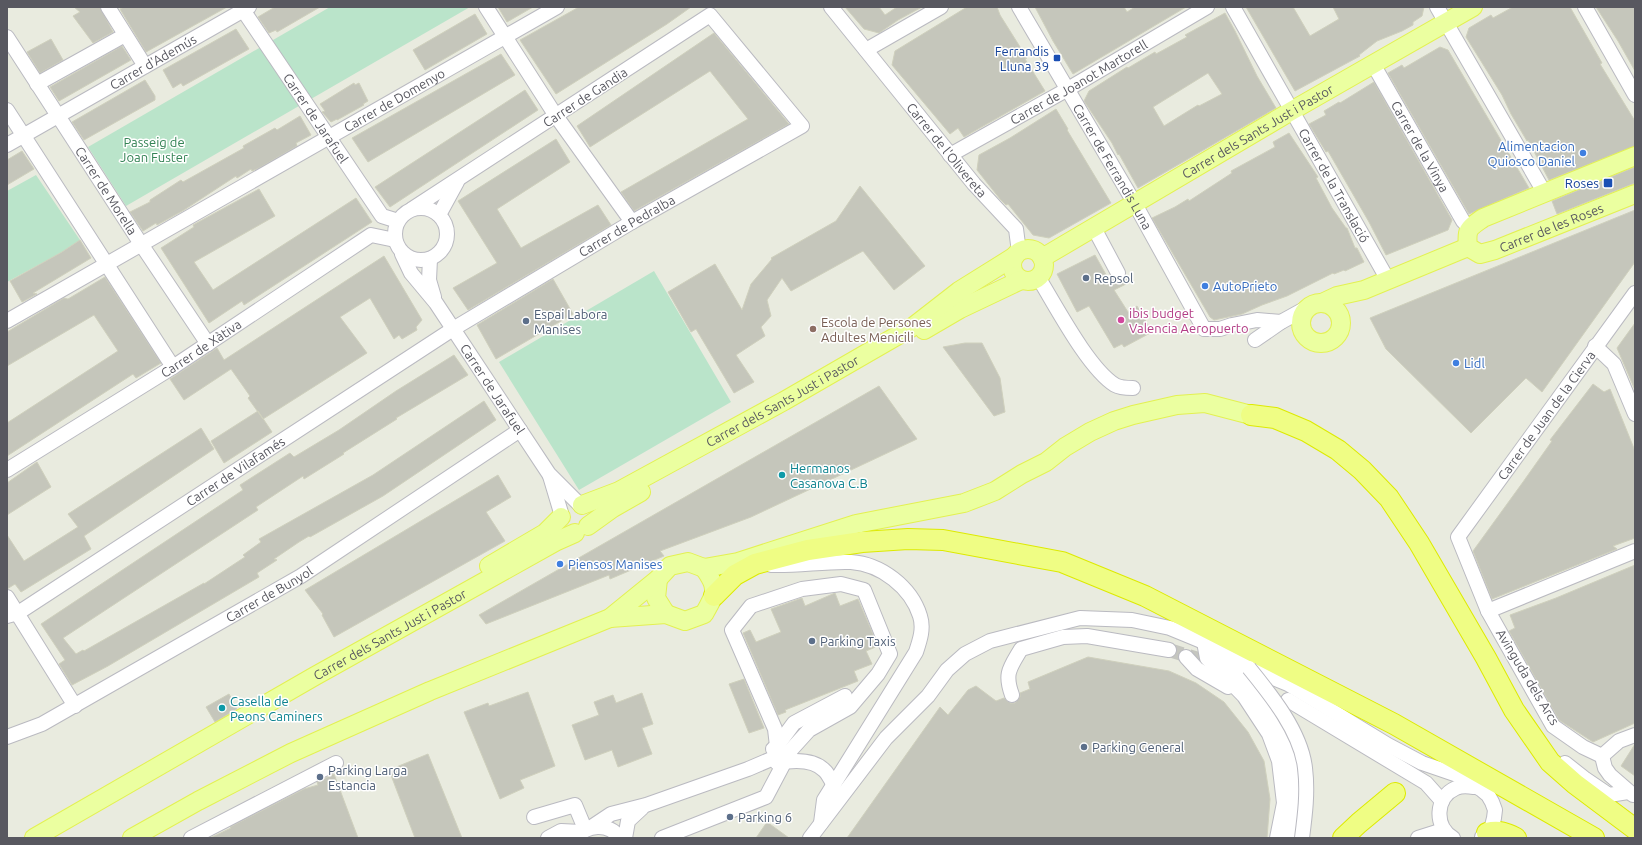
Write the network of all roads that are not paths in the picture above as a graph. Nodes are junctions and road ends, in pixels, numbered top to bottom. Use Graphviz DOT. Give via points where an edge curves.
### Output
graph roads {
  1 [pos="486,7"];
  2 [pos="557,7"];
  3 [pos="831,7"];
  4 [pos="941,7"];
  5 [pos="1019,7"];
  6 [pos="1207,7"];
  7 [pos="1233,7"];
  8 [pos="1437,7"];
  9 [pos="1473,7"];
  10 [pos="1584,7"];
  11 [pos="111,8"];
  12 [pos="244,8"];
  13 [pos="1446,22"];
  14 [pos="125,35"];
  15 [pos="506,36"];
  16 [pos="7,37"];
  17 [pos="866,50"];
  18 [pos="1373,64"];
  19 [pos="145,66"];
  20 [pos="38,84"];
  21 [pos="1068,89"];
  22 [pos="1635,95"];
  23 [pos="7,110"];
  24 [pos="1293,110"];
  25 [pos="58,116"];
  26 [pos="556,116"];
  27 [pos="802,126"];
  28 [pos="24,135"];
  29 [pos="329,138"];
  30 [pos="7,145"];
  31 [pos="950,155"];
  32 [pos="1635,156"];
  33 [pos="459,179"];
  34 [pos="1544,192"];
  35 [pos="1635,194"];
  36 [pos="1135,204"];
  37 [pos="412,209"];
  38 [pos="439,215"];
  39 [pos="398,221"];
  40 [pos="632,222"];
  41 [pos="1094,228"];
  42 [pos="1469,228"];
  43 [pos="395,240"];
  44 [pos="141,244"];
  45 [pos="1468,247"];
  46 [pos="402,254"];
  47 [pos="1017,254"];
  48 [pos="1042,258"];
  49 [pos="430,259"];
  50 [pos="107,263"];
  51 [pos="1118,272"];
  52 [pos="1030,279"];
  53 [pos="1388,280"];
  54 [pos="1364,290"];
  55 [pos="1635,293"];
  56 [pos="436,303"];
  57 [pos="1316,304"];
  58 [pos="1341,320"];
  59 [pos="7,321"];
  60 [pos="1281,322"];
  61 [pos="454,329"];
  62 [pos="1256,340"];
  63 [pos="208,344"];
  64 [pos="1596,346"];
  65 [pos="173,367"];
  66 [pos="1133,388"];
  67 [pos="1635,414"];
  68 [pos="1251,415"];
  69 [pos="520,430"];
  70 [pos="7,470"];
  71 [pos="549,474"];
  72 [pos="581,505"];
  73 [pos="562,516"];
  74 [pos="582,529"];
  75 [pos="1458,537"];
  76 [pos="1635,551"];
  77 [pos="755,564"];
  78 [pos="704,568"];
  79 [pos="658,579"];
  80 [pos="714,596"];
  81 [pos="7,597"];
  82 [pos="1488,611"];
  83 [pos="12,614"];
  84 [pos="666,614"];
  85 [pos="610,618"];
  86 [pos="1204,642"];
  87 [pos="1169,650"];
  88 [pos="1186,657"];
  89 [pos="1248,668"];
  90 [pos="315,676"];
  91 [pos="1012,695"];
  92 [pos="845,696"];
  93 [pos="1244,696"];
  94 [pos="1288,700"];
  95 [pos="75,706"];
  96 [pos="1514,710"];
  97 [pos="1635,734"];
  98 [pos="7,737"];
  99 [pos="777,746"];
  100 [pos="1602,756"];
  101 [pos="785,761"];
  102 [pos="336,763"];
  103 [pos="748,769"];
  104 [pos="834,785"];
  105 [pos="1474,787"];
  106 [pos="1631,794"];
  107 [pos="1442,801"];
  108 [pos="646,805"];
  109 [pos="534,817"];
  110 [pos="821,824"];
  111 [pos="1635,830"];
  112 [pos="584,831"];
  113 [pos="1449,835"];
  114 [pos="1482,837"];
  115 [pos="34,838"];
  116 [pos="132,838"];
  117 [pos="191,838"];
  118 [pos="548,838"];
  119 [pos="620,838"];
  120 [pos="625,838"];
  121 [pos="662,838"];
  122 [pos="810,838"];
  123 [pos="1277,838"];
  124 [pos="1289,838"];
  125 [pos="1302,838"];
  126 [pos="1343,838"];
  127 [pos="1356,838"];
  128 [pos="1418,838"];
  129 [pos="1516,838"];
  130 [pos="1594,838"];
  1 -- 15 [label="street"];
  2 -- 15 [label="street, Carrer de Domenyo"];
  3 -- 17 [label="street, Carrer de l'Olivereta"];
  4 -- 17 [label="street"];
  5 -- 21 [label="street, Carrer de Ferrandis Luna"];
  6 -- 21 [label="street, Carrer de Joanot Martorell"];
  7 -- 24 [label="street, Carrer de la Translació"];
  8 -- 13 [label="street"];
  9 -- 13 [label="main road, Carrer dels Sants Just i Pastor"];
  10 -- 22 [label="street"];
  11 -- 14 [label="street"];
  12 -- 19 [label="street, Carrer d'Ademús"];
  12 -- 29 [label="street, Carrer de Jarafuel"];
  13 -- 18 [label="main road, Carrer dels Sants Just i Pastor"];
  13 -- 34 [label="street"];
  14 -- 19 [label="street"];
  14 -- 20 [label="street"];
  15 -- 26 [label="street"];
  15 -- 29 [label="street, Carrer de Domenyo"];
  16 -- 20 [label="street, Carrer de Morella"];
  17 -- 31 [label="street, Carrer de l'Olivereta"];
  18 -- 24 [label="main road, Carrer dels Sants Just i Pastor"];
  18 -- 42 [label="street, Carrer de la Vinya"];
  19 -- 25 [label="street, Carrer d'Ademús"];
  20 -- 25 [label="street, Carrer de Morella"];
  21 -- 31 [label="street, Carrer de Joanot Martorell"];
  21 -- 36 [label="street, Carrer de Ferrandis Luna"];
  23 -- 28 [label="street"];
  24 -- 36 [label="main road, Carrer dels Sants Just i Pastor"];
  24 -- 53 [label="street, Carrer de la Translació"];
  25 -- 28 [label="street, Carrer d'Ademús"];
  25 -- 44 [label="street, Carrer de Morella"];
  26 -- 27 [label="street, Carrer de Gandia" via="710,15"];
  26 -- 33 [label="street, Carrer de Gandia"];
  26 -- 40 [label="street"];
  27 -- 40 [label="street, Carrer de Pedralba"];
  28 -- 30 [label="street, Carrer d'Ademús"];
  28 -- 50 [label="street"];
  29 -- 39 [label="street, Carrer de Jarafuel" via="382,216"];
  29 -- 44 [label="street, Carrer de Domenyo"];
  31 -- 47 [label="street, Carrer de l'Olivereta" via="1016,229"];
  32 -- 34 [label="main road"];
  33 -- 37 [label="street, Carrer de Gandia"];
  33 -- 38 [label="street, Carrer de Gandia"];
  34 -- 42 [label="main road" via="1483,218"];
  35 -- 45 [label="main road, Carrer de les Roses" via="1495,250 1480,254"];
  36 -- 41 [label="main road, Carrer dels Sants Just i Pastor"];
  36 -- 60 [label="street, Carrer de Ferrandis Luna" via="1204,329 1220,330 1256,320"];
  37 -- 38 [label="street" via="426,208"];
  37 -- 39 [label="street"];
  38 -- 49 [label="street" via="447,230 444,248"];
  39 -- 43 [label="street" via="394,230"];
  40 -- 61 [label="street, Carrer de Pedralba"];
  41 -- 48 [label="main road, Carrer dels Sants Just i Pastor"];
  41 -- 51 [label="street"];
  42 -- 45 [label="main road"];
  43 -- 46 [label="street"];
  43 -- 63 [label="street, Carrer de Xàtiva" via="371,235"];
  44 -- 50 [label="street, Carrer de Domenyo"];
  44 -- 63 [label="street, Carrer de Morella"];
  45 -- 53 [label="main road"];
  46 -- 49 [label="street" via="416,261"];
  46 -- 56 [label="street, Carrer de Jarafuel" via="411,272"];
  47 -- 48 [label="main road" via="1029,249"];
  47 -- 52 [label="main road" via="1012,269 1017,277"];
  47 -- 72 [label="main road, Carrer dels Sants Just i Pastor" via="959,291 901,334 618,491"];
  48 -- 52 [label="main road" via="1044,268"];
  49 -- 56 [label="street, Carrer de Jarafuel" via="429,280"];
  50 -- 59 [label="street, Carrer de Domenyo"];
  50 -- 65 [label="street"];
  52 -- 66 [label="street" via="1101,373 1117,386"];
  52 -- 74 [label="main road, Carrer dels Sants Just i Pastor" via="960,309 619,504"];
  53 -- 54 [label="main road"];
  54 -- 57 [label="main road"];
  54 -- 58 [label="main road"];
  55 -- 64 [label="street, Carrer de Juan de la Cierva"];
  56 -- 61 [label="street, Carrer de Jarafuel"];
  57 -- 58 [label="main road" via="1327,304 1337,310"];
  57 -- 58 [label="main road" via="1305,311 1301,323 1305,334 1315,342 1327,342 1336,336 1340,331"];
  57 -- 60 [label="street"];
  60 -- 62 [label="street"];
  61 -- 69 [label="street, Carrer de Jarafuel"];
  61 -- 83 [label="street, Carrer de Vilafamés"];
  63 -- 65 [label="street, Carrer de Xàtiva"];
  64 -- 67 [label="street" via="1614,364"];
  64 -- 75 [label="street, Carrer de Juan de la Cierva"];
  65 -- 70 [label="street, Carrer de Xàtiva"];
  68 -- 78 [label="main road" via="1205,403 1153,410 1114,421 1090,432 1046,462 995,491 964,503 856,524 738,562"];
  68 -- 96 [label="highway" via="1275,418 1306,431 1338,450 1389,498 1419,544"];
  69 -- 71 [label="street, Carrer de Jarafuel"];
  69 -- 95 [label="street, Carrer de Bunyol" via="301,576"];
  71 -- 72 [label="street, Carrer de Jarafuel"];
  71 -- 73 [label="street, Carrer de Jarafuel"];
  72 -- 73 [label="main road" via="566,507"];
  72 -- 74 [label="main road" via="590,516"];
  73 -- 74 [label="main road" via="562,522 567,530"];
  73 -- 90 [label="main road, Carrer dels Sants Just i Pastor" via="545,533 402,617"];
  74 -- 90 [label="main road, Carrer dels Sants Just i Pastor"];
  75 -- 82 [label="street, Avinguda dels Arcs"];
  76 -- 82 [label="street"];
  77 -- 80 [label="highway" via="735,575"];
  77 -- 104 [label="street" via="852,562 877,568 910,595 920,616 922,635 916,652"];
  77 -- 130 [label="highway" via="808,550 862,542 908,539 943,540 1062,562 1145,596 1394,724"];
  78 -- 79 [label="main road" via="688,562 676,564 670,566"];
  78 -- 80 [label="main road" via="713,581"];
  79 -- 84 [label="main road" via="656,598"];
  79 -- 85 [label="main road"];
  80 -- 84 [label="main road" via="704,614 685,621"];
  81 -- 83 [label="street"];
  82 -- 100 [label="street, Avinguda dels Arcs" via="1553,726 1583,747"];
  83 -- 95 [label="street"];
  84 -- 85 [label="main road"];
  85 -- 116 [label="main road" via="430,691 291,753"];
  86 -- 89 [label="street"];
  86 -- 93 [label="street" via="1207,658"];
  86 -- 110 [label="street" via="1170,628 1140,622 1080,618 990,641 964,654 947,670 928,696 886,738"];
  86 -- 124 [label="street" via="1234,671 1278,728 1289,754 1295,810"];
  87 -- 91 [label="street" via="1088,636 1063,637 1021,648 1008,671 1007,683"];
  88 -- 93 [label="street" via="1197,669"];
  89 -- 105 [label="street" via="1288,684 1388,745 1422,763 1457,775"];
  89 -- 125 [label="street, bridge" via="1272,697 1296,736 1305,767 1306,807"];
  90 -- 115 [label="main road"];
  92 -- 99 [label="street" via="794,723"];
  93 -- 123 [label="street" via="1269,734 1278,761 1284,804"];
  94 -- 107 [label="street" via="1426,783"];
  95 -- 98 [label="street, Carrer de Bunyol" via="42,724"];
  96 -- 106 [label="street, Avinguda dels Arcs" via="1584,778 1609,795"];
  96 -- 111 [label="highway" via="1550,762"];
  97 -- 100 [label="street" via="1619,741"];
  99 -- 103 [label="street"];
  99 -- 103 [label="street" via="775,729 732,630 751,606 795,591 841,584 864,590 890,654 878,674 850,707 809,730 790,751"];
  100 -- 106 [label="street, Avinguda dels Arcs" via="1610,775"];
  101 -- 103 [label="street"];
  101 -- 104 [label="street" via="812,763 825,771"];
  101 -- 121 [label="street" via="766,797"];
  102 -- 117 [label="street"];
  103 -- 108 [label="street"];
  104 -- 110 [label="street" via="824,800"];
  105 -- 107 [label="street" via="1456,788"];
  105 -- 114 [label="street" via="1488,795 1494,806 1492,826"];
  107 -- 113 [label="street" via="1439,817"];
  108 -- 112 [label="street" via="611,814"];
  108 -- 120 [label="street" via="628,821"];
  109 -- 112 [label="street" via="575,805"];
  110 -- 122 [label="street"];
  112 -- 118 [label="street" via="561,831"];
  112 -- 119 [label="street" via="606,827 617,833"];
  113 -- 128 [label="street" via="1437,832"];
  114 -- 129 [label="highway" via="1494,831"];
  126 -- 127 [label="highway" via="1395,793"];
}
